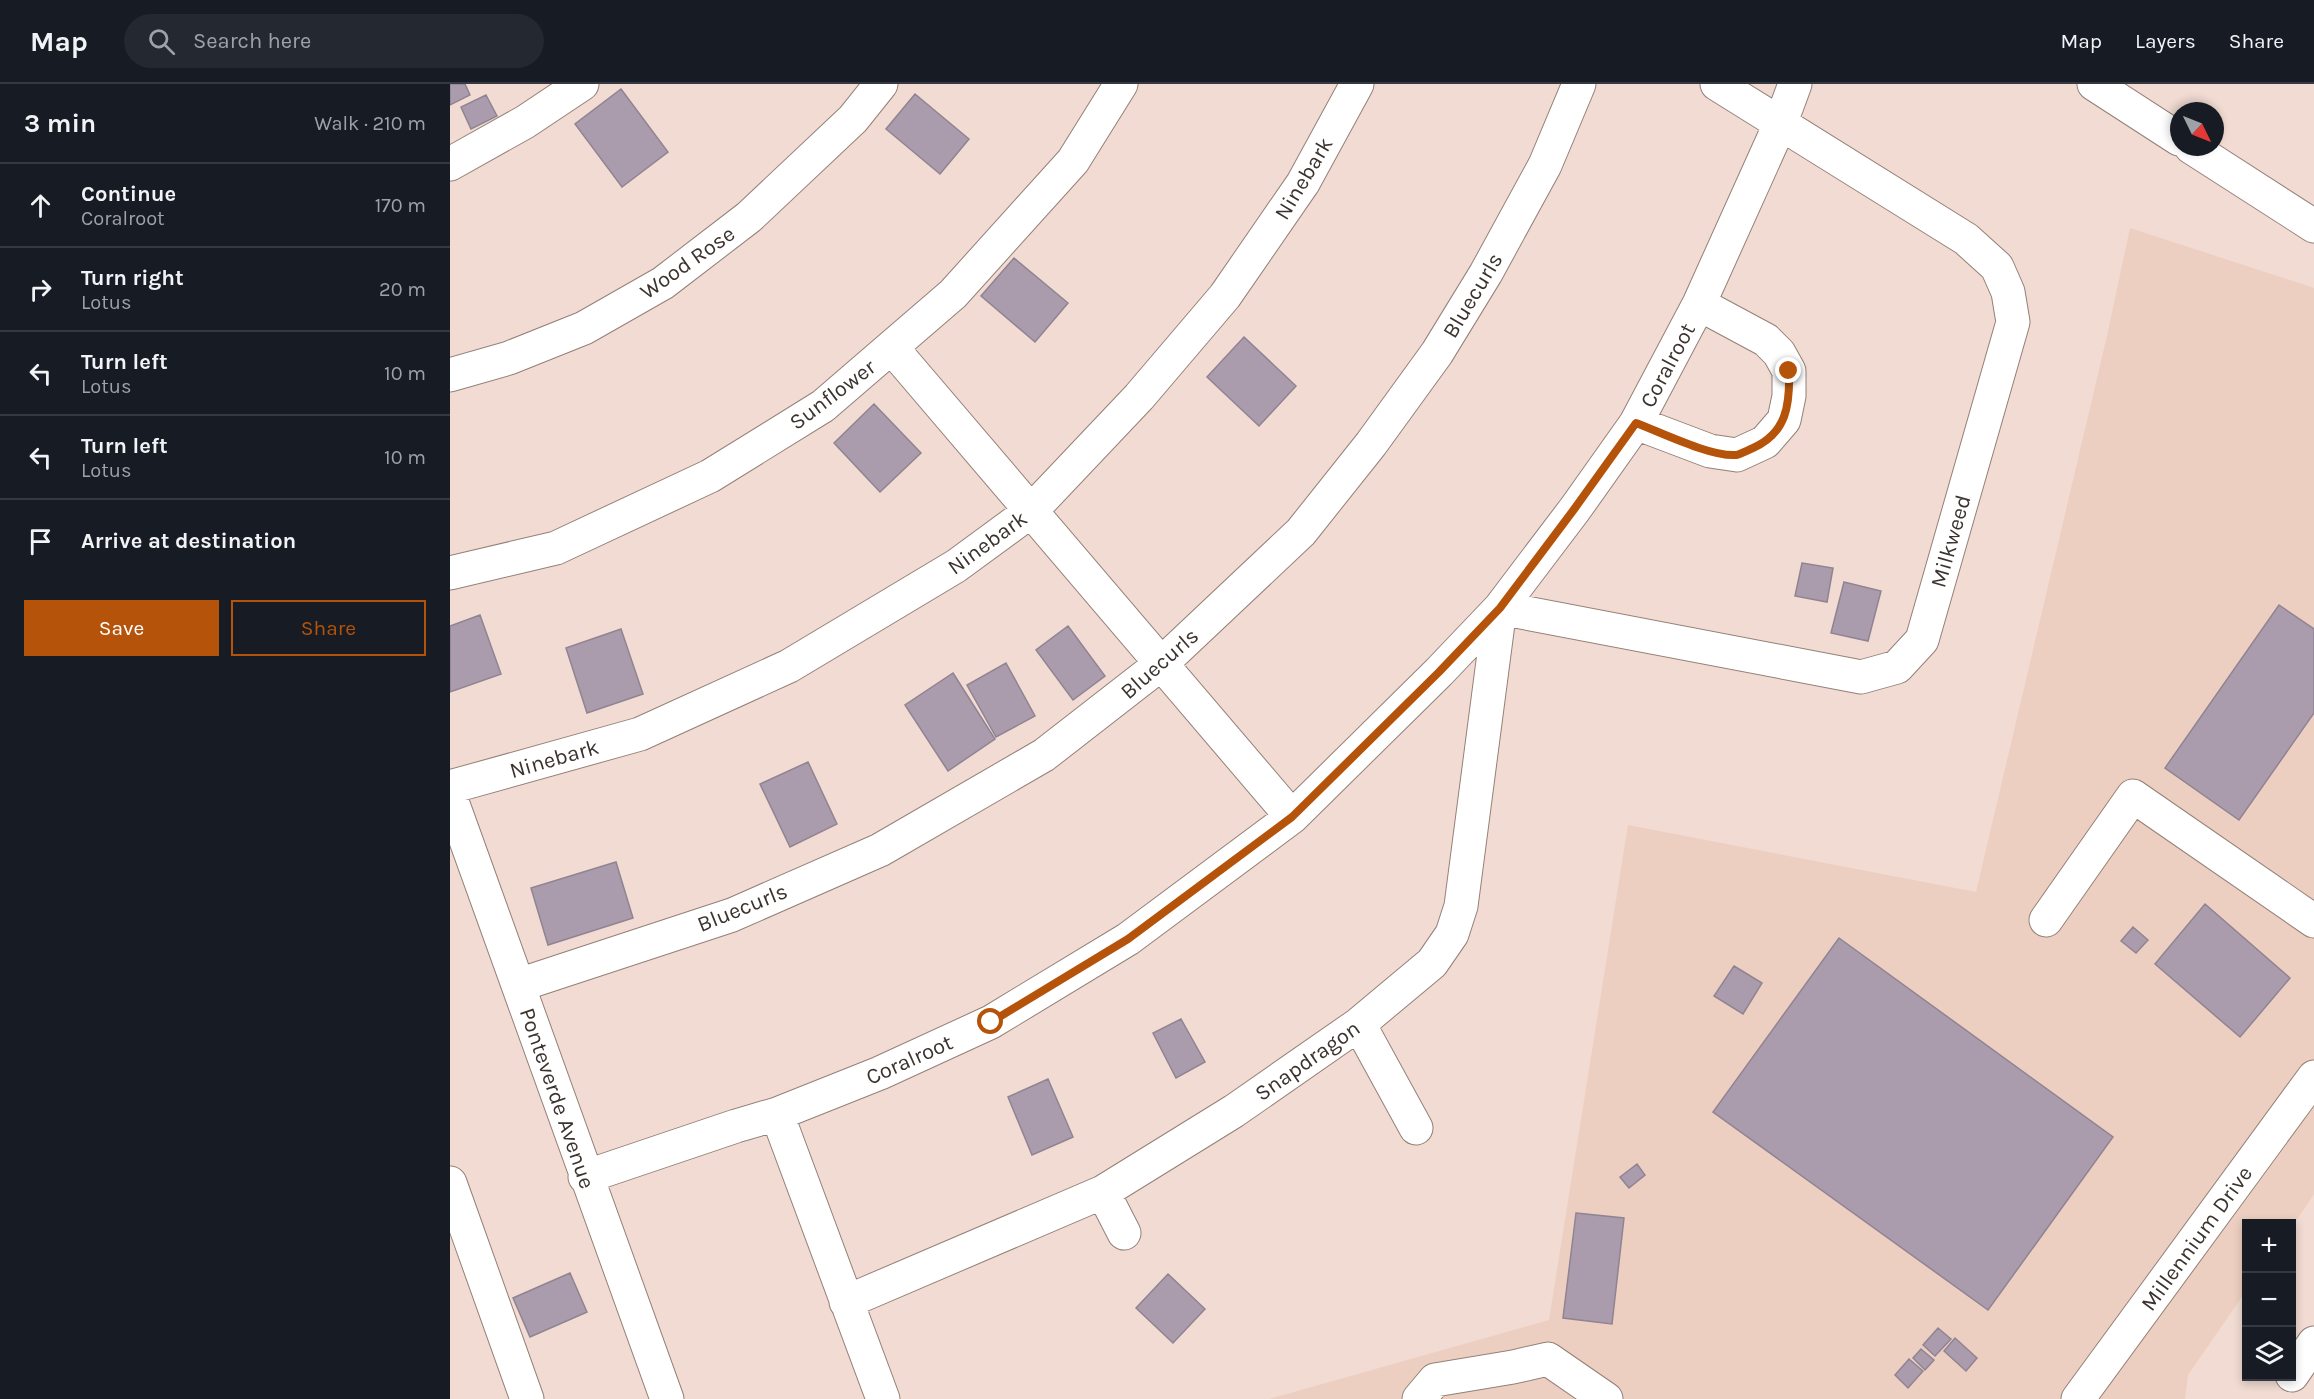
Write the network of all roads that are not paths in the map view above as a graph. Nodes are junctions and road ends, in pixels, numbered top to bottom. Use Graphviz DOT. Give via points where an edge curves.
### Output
graph roads {
  1 [pos="582,84"];
  2 [pos="881,84"];
  3 [pos="1121,84"];
  4 [pos="1357,84"];
  5 [pos="1579,84"];
  6 [pos="1717,84"];
  7 [pos="1795,84"];
  8 [pos="2094,84"];
  9 [pos="1781,123"];
  10 [pos="2170,133"];
  11 [pos="2206,156"];
  12 [pos="450,164"];
  13 [pos="2314,226"];
  14 [pos="1699,304"];
  15 [pos="892,348"];
  16 [pos="450,375"];
  17 [pos="1636,423"];
  18 [pos="1031,511"];
  19 [pos="450,573"];
  20 [pos="1500,608"];
  21 [pos="1161,664"];
  22 [pos="450,788"];
  23 [pos="450,796"];
  24 [pos="1292,817"];
  25 [pos="2046,920"];
  26 [pos="2314,921"];
  27 [pos="519,985"];
  28 [pos="1359,1024"];
  29 [pos="2314,1077"];
  30 [pos="777,1114"];
  31 [pos="1416,1128"];
  32 [pos="585,1177"];
  33 [pos="450,1183"];
  34 [pos="1103,1192"];
  35 [pos="1124,1233"];
  36 [pos="846,1302"];
  37 [pos="2314,1343"];
  38 [pos="2296,1369"];
  39 [pos="2288,1381"];
  40 [pos="2086,1396"];
  41 [pos="527,1399"];
  42 [pos="667,1399"];
  43 [pos="883,1399"];
  44 [pos="1419,1399"];
  45 [pos="1606,1399"];
  46 [pos="2305,1399"];
  1 -- 12 [label="street"];
  2 -- 16 [label="street, Wood Rose" via="853,120 748,217 663,283 584,328 509,358"];
  3 -- 15 [label="street, Sunflower" via="1073,161 953,294"];
  4 -- 18 [label="street, Ninebark" via="1304,183 1225,296 1139,397"];
  5 -- 21 [label="street, Bluecurls" via="1545,165 1437,353 1301,532"];
  6 -- 9 [label="street, Milkweed"];
  7 -- 9 [label="street, Coralroot"];
  8 -- 10 [label="street"];
  9 -- 14 [label="street, Coralroot"];
  9 -- 20 [label="street, Milkweed" via="1966,239 1997,267 2008,292 2013,322 1922,640 1897,667 1861,677"];
  11 -- 13 [label="street"];
  14 -- 17 [label="street, Coralroot"];
  14 -- 17 [label="street" via="1766,340 1779,352 1789,371 1784,420 1765,442 1737,455 1710,451"];
  15 -- 18 [label="street"];
  15 -- 19 [label="street, Sunflower" via="823,406 710,476 556,548"];
  17 -- 20 [label="street, Coralroot"];
  18 -- 21 [label="street"];
  18 -- 22 [label="street, Ninebark" via="956,566 789,666 640,734"];
  20 -- 24 [label="street, Coralroot"];
  20 -- 28 [label="street, Snapdragon" via="1461,906 1452,934 1432,963"];
  21 -- 24 [label="street"];
  21 -- 27 [label="street, Bluecurls" via="1044,755 880,850 732,915"];
  23 -- 27 [label="street, Ponteverde Avenue"];
  24 -- 30 [label="street, Coralroot" via="1128,939 991,1022 880,1073"];
  25 -- 26 [label="street" via="2133,796"];
  27 -- 32 [label="street, Ponteverde Avenue"];
  28 -- 31 [label="street"];
  28 -- 34 [label="street, Snapdragon" via="1234,1112"];
  29 -- 40 [label="street, Millennium Drive"];
  30 -- 32 [label="street, Coralroot"];
  30 -- 36 [label="street"];
  32 -- 42 [label="street, Ponteverde Avenue"];
  33 -- 41 [label="street"];
  34 -- 35 [label="street"];
  34 -- 36 [label="street, Snapdragon"];
  36 -- 43 [label="street"];
  37 -- 38 [label="street"];
  39 -- 46 [label="street" via="2285,1385"];
  44 -- 45 [label="street" via="1435,1380 1548,1359"];
}
